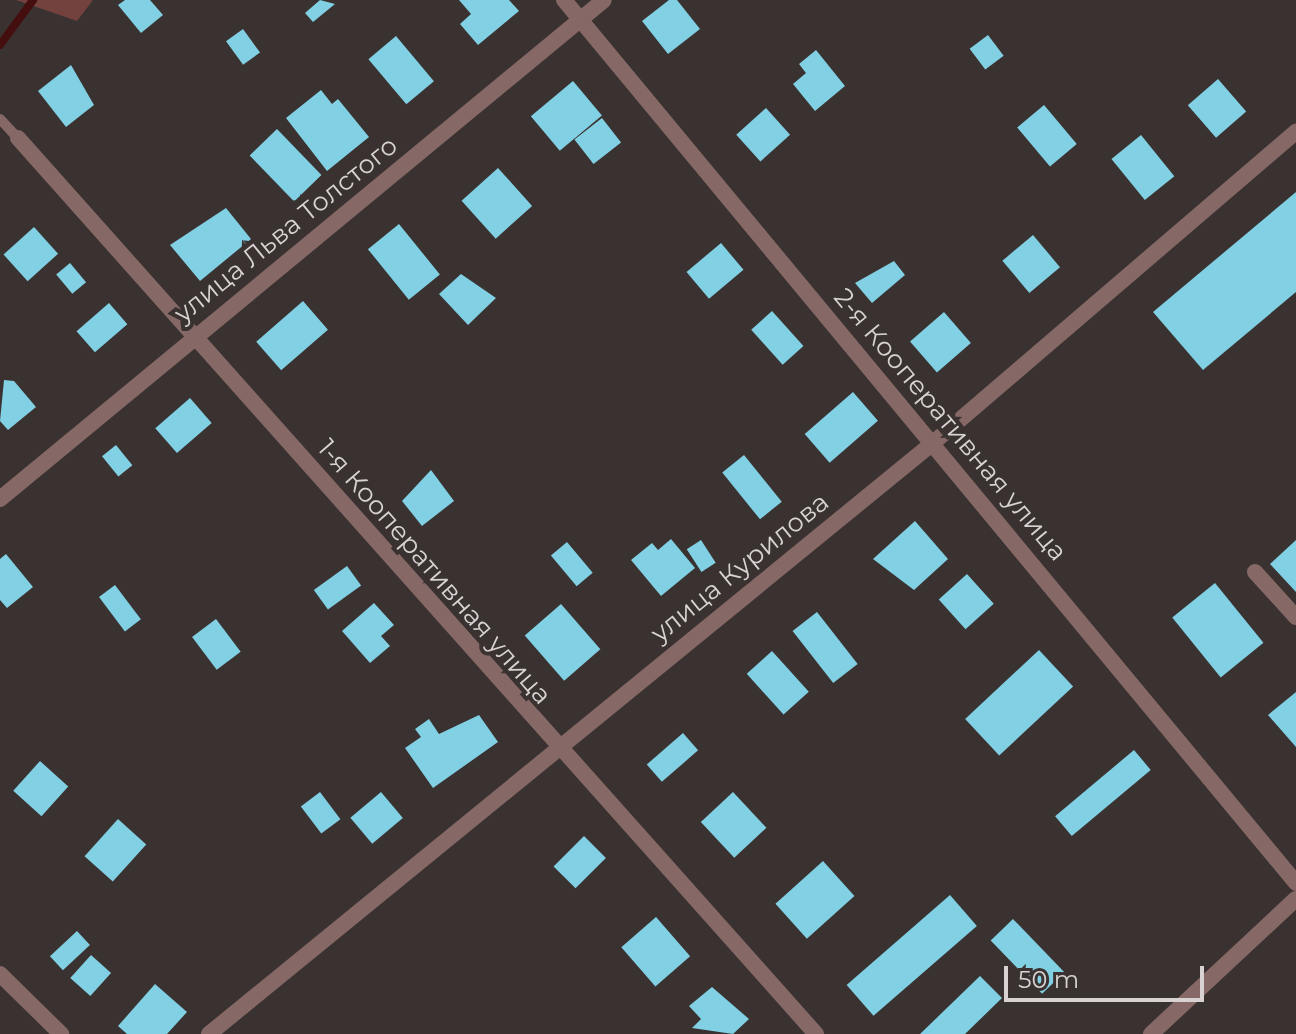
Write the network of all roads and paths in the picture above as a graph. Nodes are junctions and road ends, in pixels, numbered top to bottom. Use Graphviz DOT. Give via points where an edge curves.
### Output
graph roads {
  1 [pos="564,0"];
  2 [pos="604,0"];
  3 [pos="581,20"];
  4 [pos="0,119"];
  5 [pos="1296,132"];
  6 [pos="18,138"];
  7 [pos="195,336"];
  8 [pos="934,442"];
  9 [pos="0,499"];
  10 [pos="1255,572"];
  11 [pos="1296,617"];
  12 [pos="556,747"];
  13 [pos="1296,883"];
  14 [pos="1296,899"];
  15 [pos="0,974"];
  16 [pos="61,1034"];
  17 [pos="209,1034"];
  18 [pos="816,1034"];
  19 [pos="1151,1034"];
  1 -- 3 [label="street, 2-я Кооперативная улица"];
  2 -- 3 [label="street, улица Льва Толстого"];
  3 -- 7 [label="street, улица Льва Толстого"];
  3 -- 8 [label="street, 2-я Кооперативная улица"];
  4 -- 6 [label="lane"];
  5 -- 8 [label="street, улица Курилова"];
  6 -- 7 [label="street, 1-я Кооперативная улица"];
  7 -- 9 [label="street, улица Льва Толстого"];
  7 -- 12 [label="street, 1-я Кооперативная улица"];
  8 -- 12 [label="street, улица Курилова"];
  8 -- 13 [label="street, 2-я Кооперативная улица"];
  10 -- 11 [label="street"];
  12 -- 17 [label="street, улица Курилова"];
  12 -- 18 [label="street, 1-я Кооперативная улица"];
  14 -- 19 [label="street"];
  15 -- 16 [label="street"];
}
